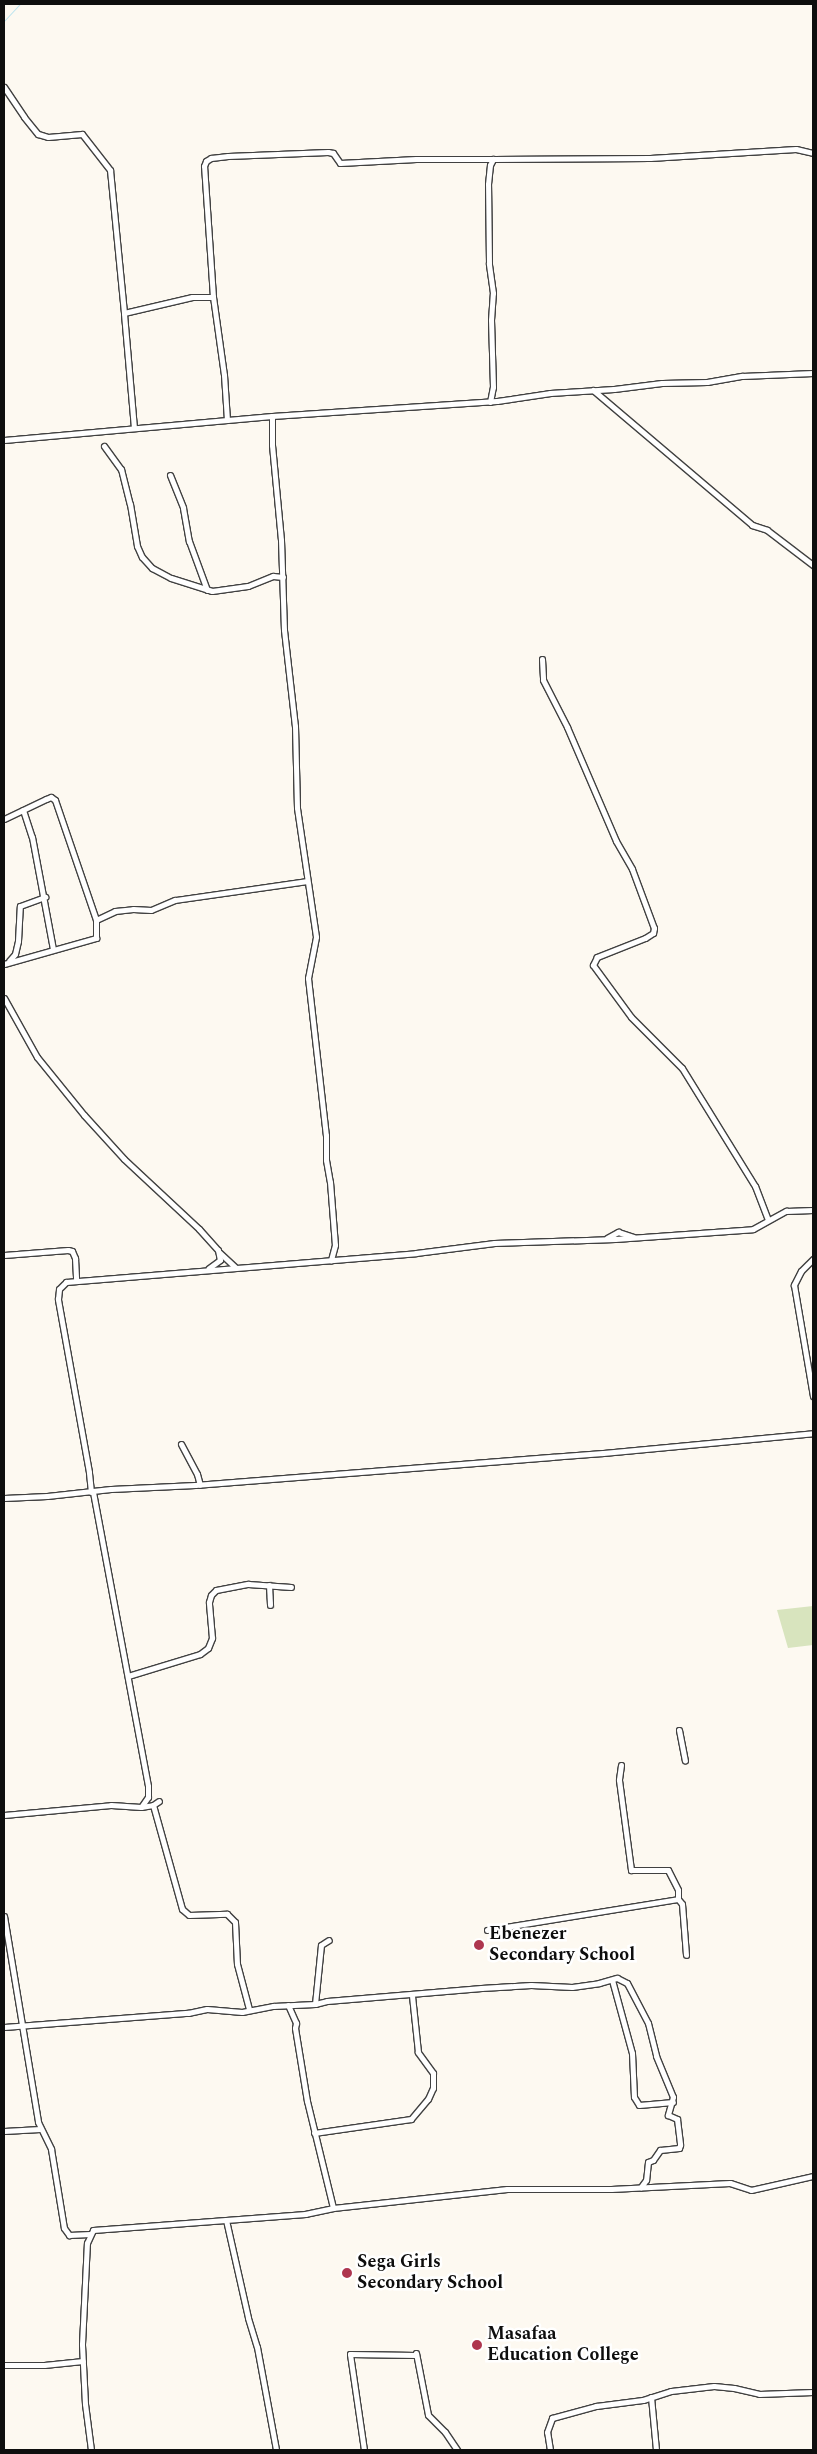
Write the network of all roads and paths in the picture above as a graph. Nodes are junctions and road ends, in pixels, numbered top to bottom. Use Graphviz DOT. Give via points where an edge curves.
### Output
graph roads {
  1 [pos="4,87"];
  2 [pos="813,153"];
  3 [pos="493,159"];
  4 [pos="213,297"];
  5 [pos="124,313"];
  6 [pos="813,373"];
  7 [pos="593,390"];
  8 [pos="490,402"];
  9 [pos="272,416"];
  10 [pos="227,420"];
  11 [pos="134,428"];
  12 [pos="4,440"];
  13 [pos="104,446"];
  14 [pos="170,475"];
  15 [pos="813,565"];
  16 [pos="283,577"];
  17 [pos="207,590"];
  18 [pos="542,659"];
  19 [pos="23,810"];
  20 [pos="4,819"];
  21 [pos="307,881"];
  22 [pos="45,897"];
  23 [pos="96,920"];
  24 [pos="53,948"];
  25 [pos="5,963"];
  26 [pos="4,998"];
  27 [pos="813,1210"];
  28 [pos="768,1220"];
  29 [pos="220,1254"];
  30 [pos="4,1255"];
  31 [pos="813,1259"];
  32 [pos="331,1260"];
  33 [pos="235,1267"];
  34 [pos="204,1270"];
  35 [pos="76,1280"];
  36 [pos="813,1396"];
  37 [pos="813,1433"];
  38 [pos="181,1444"];
  39 [pos="200,1485"];
  40 [pos="92,1492"];
  41 [pos="4,1498"];
  42 [pos="269,1584"];
  43 [pos="291,1587"];
  44 [pos="270,1605"];
  45 [pos="128,1676"];
  46 [pos="679,1730"];
  47 [pos="685,1760"];
  48 [pos="621,1765"];
  49 [pos="159,1801"];
  50 [pos="153,1805"];
  51 [pos="140,1807"];
  52 [pos="4,1815"];
  53 [pos="678,1899"];
  54 [pos="4,1916"];
  55 [pos="487,1930"];
  56 [pos="329,1940"];
  57 [pos="686,1956"];
  58 [pos="612,1980"];
  59 [pos="412,1996"];
  60 [pos="315,2004"];
  61 [pos="288,2005"];
  62 [pos="249,2009"];
  63 [pos="22,2026"];
  64 [pos="4,2027"];
  65 [pos="673,2102"];
  66 [pos="40,2129"];
  67 [pos="4,2131"];
  68 [pos="314,2133"];
  69 [pos="813,2176"];
  70 [pos="641,2187"];
  71 [pos="333,2208"];
  72 [pos="226,2220"];
  73 [pos="90,2234"];
  74 [pos="83,2361"];
  75 [pos="4,2365"];
  76 [pos="813,2392"];
  77 [pos="651,2398"];
  78 [pos="92,2450"];
  79 [pos="276,2450"];
  80 [pos="364,2450"];
  81 [pos="457,2450"];
  82 [pos="550,2450"];
  83 [pos="656,2450"];
  1 -- 5 [label="street" via="38,134 82,134 110,170"];
  2 -- 3 [label="street" via="796,149 650,158"];
  3 -- 4 [label="street" via="340,163 333,153 328,152 209,158 204,166"];
  3 -- 8 [label="street" via="488,184 489,262 493,294 493,388"];
  4 -- 5 [label="street" via="192,297"];
  4 -- 10 [label="street"];
  5 -- 11 [label="street"];
  6 -- 7 [label="street"];
  7 -- 8 [label="street"];
  7 -- 15 [label="street" via="752,525 767,530"];
  8 -- 9 [label="street"];
  9 -- 10 [label="street"];
  9 -- 16 [label="street" via="274,482"];
  10 -- 11 [label="street"];
  11 -- 12 [label="street"];
  13 -- 17 [label="street" via="121,469 142,558 152,568 171,578"];
  14 -- 17 [label="street"];
  16 -- 17 [label="street" via="273,576 248,586"];
  16 -- 21 [label="street" via="286,646 296,726 298,808"];
  18 -- 28 [label="street" via="543,680 616,841 632,868 654,928 653,933 645,938 597,957 593,965 631,1017 682,1068 755,1186"];
  19 -- 20 [label="street"];
  19 -- 22 [label="street"];
  19 -- 23 [label="street" via="50,797 56,802"];
  21 -- 23 [label="street" via="174,900 152,910 123,910"];
  21 -- 32 [label="street" via="316,937 308,978 331,1186 335,1248"];
  22 -- 24 [label="street"];
  22 -- 25 [label="street" via="20,906 18,941 14,955"];
  23 -- 24 [label="street" via="96,938"];
  24 -- 25 [label="street"];
  26 -- 29 [label="street" via="37,1058 84,1115"];
  27 -- 28 [label="street" via="786,1211"];
  28 -- 32 [label="street" via="753,1229 636,1238 494,1243 416,1254"];
  29 -- 33 [label="street"];
  29 -- 34 [label="street" via="220,1260"];
  30 -- 35 [label="street" via="68,1250 75,1257"];
  31 -- 36 [label="street" via="801,1271 794,1285"];
  32 -- 33 [label="street"];
  33 -- 34 [label="street"];
  34 -- 35 [label="street"];
  35 -- 40 [label="street" via="61,1286 58,1299"];
  37 -- 39 [label="street"];
  38 -- 39 [label="street"];
  39 -- 40 [label="street"];
  40 -- 41 [label="street"];
  40 -- 45 [label="street"];
  42 -- 43 [label="street"];
  42 -- 44 [label="street"];
  42 -- 45 [label="street" via="234,1585 216,1590 209,1602 212,1638 208,1648 200,1654"];
  45 -- 51 [label="street" via="148,1794"];
  46 -- 47 [label="street"];
  48 -- 53 [label="street" via="619,1780 631,1870 668,1870 678,1890"];
  49 -- 50 [label="street"];
  50 -- 51 [label="street"];
  50 -- 62 [label="street" via="182,1909 189,1915 227,1914 235,1922 237,1964"];
  51 -- 52 [label="street" via="111,1805"];
  53 -- 55 [label="street"];
  53 -- 57 [label="street" via="682,1904"];
  54 -- 63 [label="street"];
  56 -- 60 [label="street" via="322,1945"];
  58 -- 59 [label="street" via="572,1987 531,1985"];
  58 -- 65 [label="street" via="617,1978 626,1983 648,2023"];
  58 -- 65 [label="street" via="632,2053 634,2097 639,2105"];
  59 -- 60 [label="street"];
  59 -- 68 [label="street" via="418,2052 433,2073 428,2099 411,2119"];
  60 -- 61 [label="street"];
  61 -- 62 [label="street"];
  61 -- 68 [label="street" via="296,2023"];
  62 -- 63 [label="street"];
  63 -- 64 [label="street"];
  63 -- 66 [label="street"];
  65 -- 70 [label="street" via="668,2113 677,2119 679,2148 660,2150 648,2162 646,2180"];
  66 -- 67 [label="street"];
  66 -- 73 [label="street" via="51,2149 66,2232 68,2235"];
  68 -- 71 [label="street"];
  69 -- 70 [label="street" via="751,2190 730,2183"];
  70 -- 71 [label="street" via="507,2189"];
  71 -- 72 [label="street" via="305,2214"];
  72 -- 73 [label="street" via="100,2228"];
  72 -- 79 [label="street" via="257,2347"];
  73 -- 74 [label="street" via="84,2279"];
  74 -- 75 [label="street"];
  74 -- 78 [label="street"];
  76 -- 77 [label="street" via="759,2394 714,2386 671,2391"];
  77 -- 82 [label="street" via="596,2406 552,2418 547,2432"];
  77 -- 83 [label="street"];
  80 -- 81 [label="street" via="350,2354 416,2353 428,2416 445,2432"];
}
